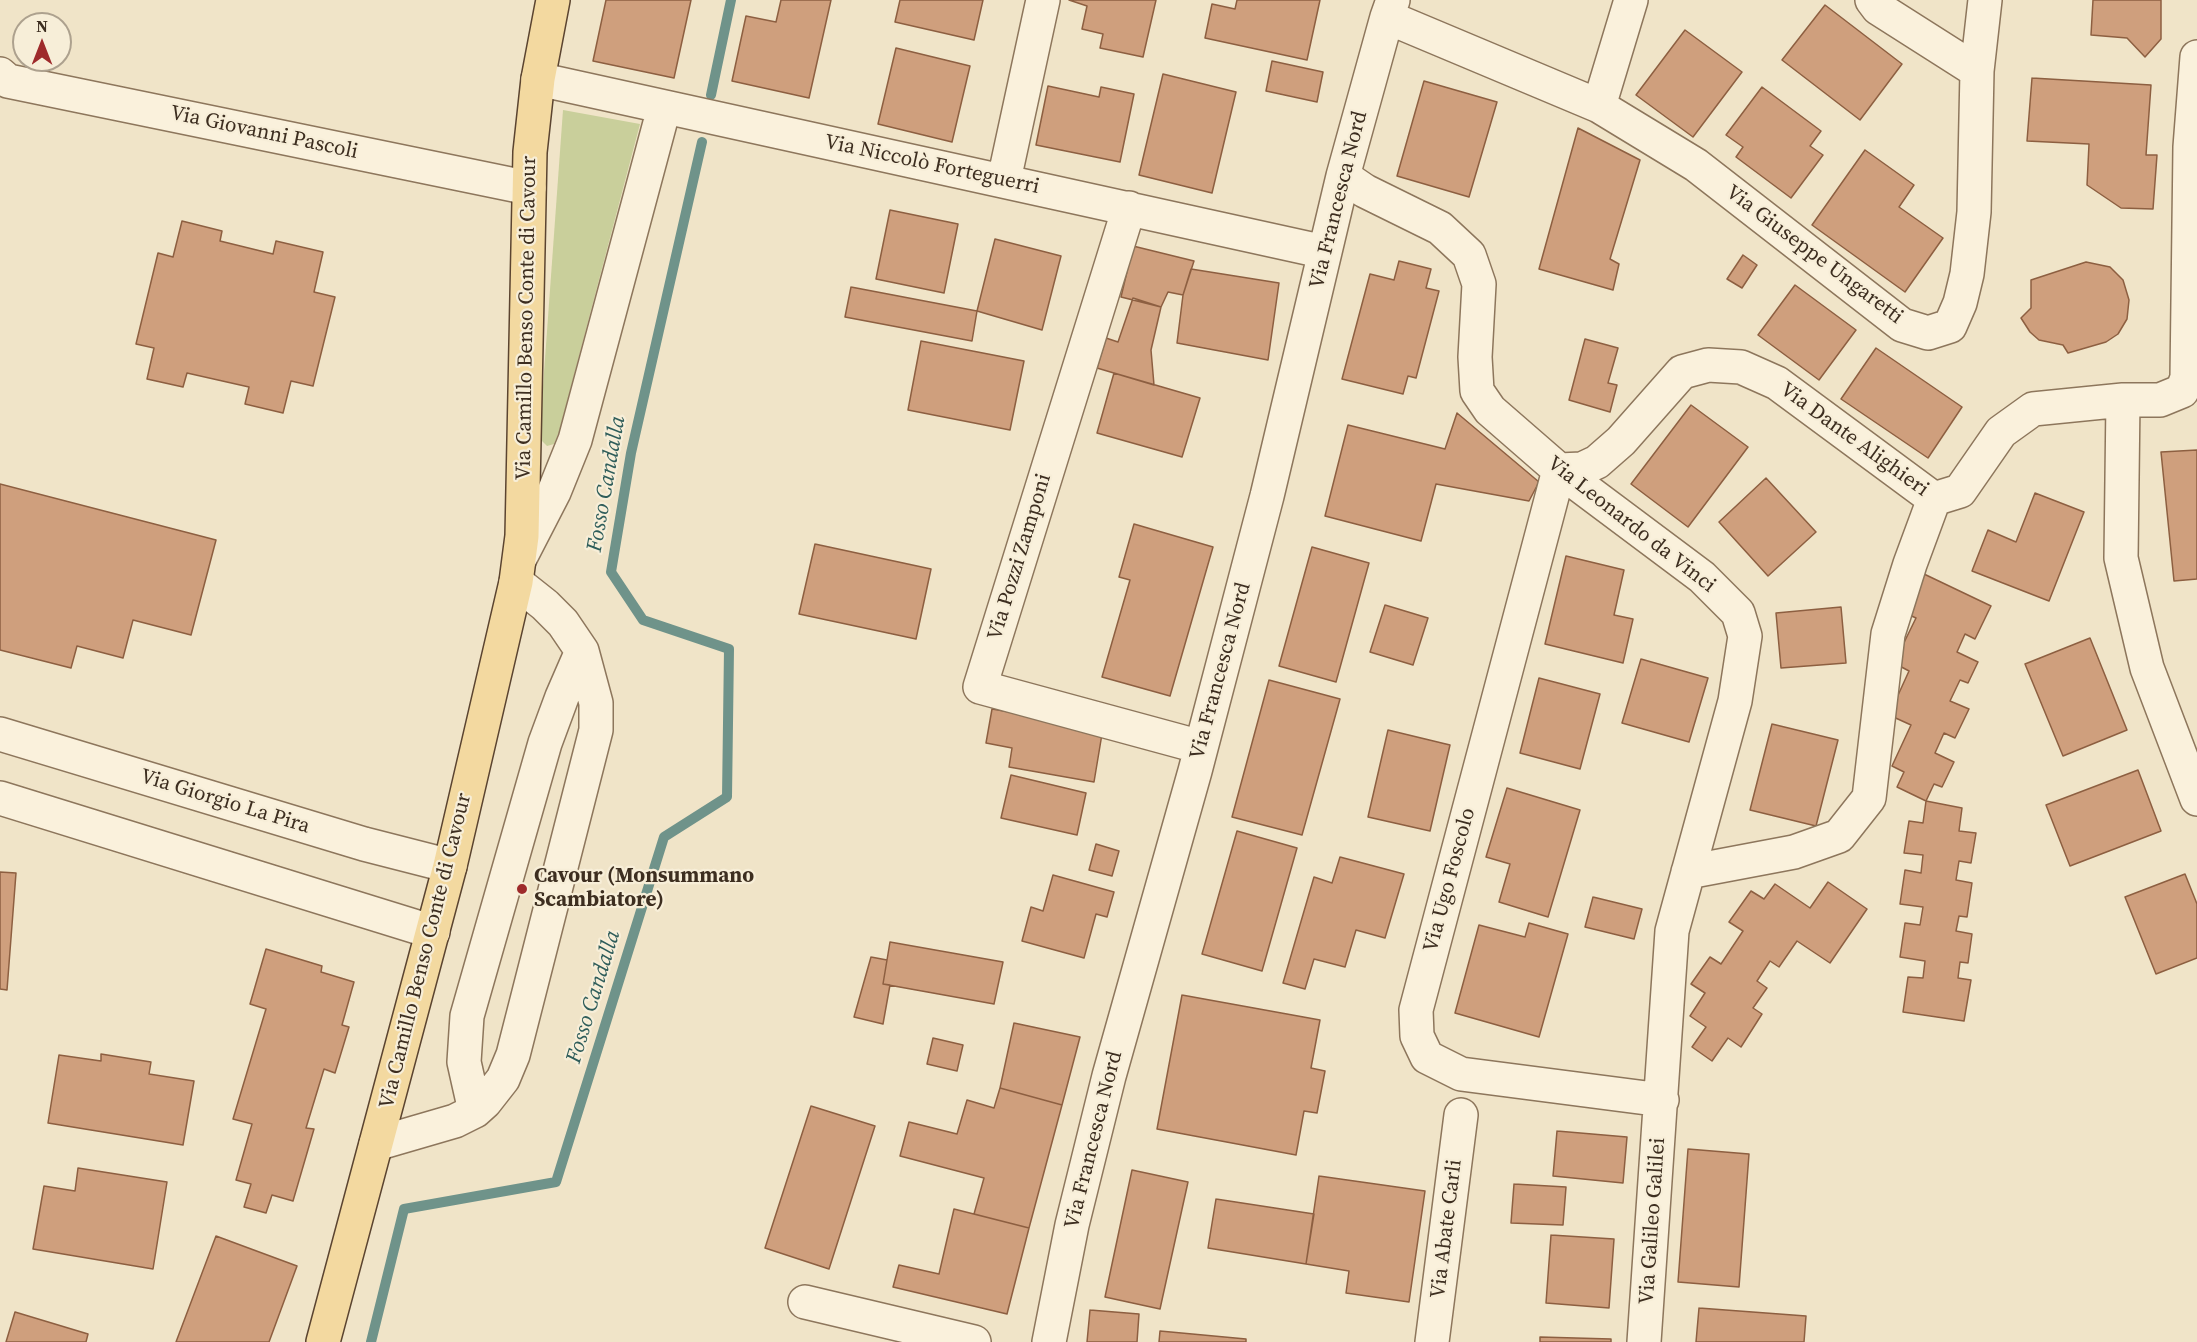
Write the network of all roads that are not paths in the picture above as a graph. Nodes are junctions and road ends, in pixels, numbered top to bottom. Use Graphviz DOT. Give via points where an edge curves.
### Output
graph roads {
  1 [pos="553,0"];
  2 [pos="1043,0"];
  3 [pos="1631,0"];
  4 [pos="1872,0"];
  5 [pos="1985,0"];
  6 [pos="1390,8"];
  7 [pos="2197,57"];
  8 [pos="1977,71"];
  9 [pos="0,74"];
  10 [pos="538,79"];
  11 [pos="1599,106"];
  12 [pos="664,108"];
  13 [pos="1343,176"];
  14 [pos="1004,180"];
  15 [pos="529,188"];
  16 [pos="1129,208"];
  17 [pos="1325,252"];
  18 [pos="2123,400"];
  19 [pos="1559,470"];
  20 [pos="1934,499"];
  21 [pos="518,570"];
  22 [pos="582,651"];
  23 [pos="0,734"];
  24 [pos="1201,747"];
  25 [pos="0,798"];
  26 [pos="2197,799"];
  27 [pos="450,866"];
  28 [pos="1688,872"];
  29 [pos="433,932"];
  30 [pos="1662,1100"];
  31 [pos="475,1112"];
  32 [pos="1461,1115"];
  33 [pos="376,1144"];
  34 [pos="805,1302"];
  35 [pos="323,1342"];
  36 [pos="974,1342"];
  37 [pos="1049,1342"];
  38 [pos="1432,1342"];
  39 [pos="1644,1342"];
  1 -- 10 [label="main road, Via Camillo Benso Conte di Cavour"];
  2 -- 14 [label="street"];
  3 -- 11 [label="street"];
  4 -- 8 [label="street" via="1878,8"];
  5 -- 8 [label="street, Via Giuseppe Ungaretti"];
  6 -- 11 [label="street, Via Giuseppe Ungaretti"];
  6 -- 13 [label="street, Via Francesca Nord"];
  7 -- 18 [label="street" via="2190,147 2187,378 2182,391 2160,400"];
  8 -- 11 [label="street, Via Giuseppe Ungaretti" via="1974,212 1967,274 1950,326 1928,333 1902,325 1696,165"];
  9 -- 15 [label="street, Via Giovanni Pascoli" via="8,81"];
  10 -- 12 [label="street, Via Niccolò Forteguerri"];
  10 -- 15 [label="main road, Via Camillo Benso Conte di Cavour"];
  12 -- 14 [label="street, Via Niccolò Forteguerri"];
  12 -- 21 [label="street, Via Camillo Benso Conte di Cavour" via="575,440"];
  13 -- 17 [label="street, Via Francesca Nord"];
  13 -- 19 [label="street, Via Leonardo da Vinci" via="1440,228 1469,255 1479,284 1477,391 1490,410"];
  14 -- 16 [label="street, Via Niccolò Forteguerri"];
  15 -- 21 [label="main road, Via Camillo Benso Conte di Cavour" via="522,536"];
  16 -- 17 [label="street, Via Niccolò Forteguerri"];
  16 -- 24 [label="street, Via Pozzi Zamponi" via="980,687"];
  17 -- 24 [label="street, Via Francesca Nord" via="1267,496"];
  18 -- 20 [label="street" via="2033,409 2001,432 1960,491"];
  18 -- 26 [label="street" via="2121,558 2147,668"];
  19 -- 20 [label="street, Via Dante Alighieri" via="1582,469 1597,462 1621,441 1682,372 1708,365 1741,367 1777,383"];
  19 -- 28 [label="street, Via Leonardo da Vinci" via="1702,577 1738,613 1745,636 1735,701"];
  19 -- 30 [label="street, Via Ugo Foscolo" via="1416,1010 1418,1036 1427,1057 1461,1074"];
  20 -- 28 [label="street, Via Dante Alighieri" via="1888,634 1869,798 1839,836 1794,852"];
  21 -- 22 [label="street"];
  21 -- 27 [label="main road, Via Camillo Benso Conte di Cavour"];
  22 -- 31 [label="street" via="545,743 467,1016 464,1062"];
  22 -- 31 [label="street" via="596,703 596,730 513,1055 503,1079"];
  23 -- 27 [label="street, Via Giorgio La Pira" via="364,844"];
  24 -- 37 [label="street, Via Francesca Nord" via="1109,1076 1072,1225"];
  25 -- 29 [label="street"];
  27 -- 29 [label="main road, Via Camillo Benso Conte di Cavour"];
  28 -- 30 [label="street, Via Leonardo da Vinci" via="1672,931"];
  29 -- 33 [label="main road, Via Camillo Benso Conte di Cavour"];
  30 -- 39 [label="street, Via Galileo Galilei"];
  31 -- 33 [label="street"];
  32 -- 38 [label="street, Via Abate Carli"];
  33 -- 35 [label="main road, Via Camillo Benso Conte di Cavour"];
  34 -- 36 [label="street"];
}
